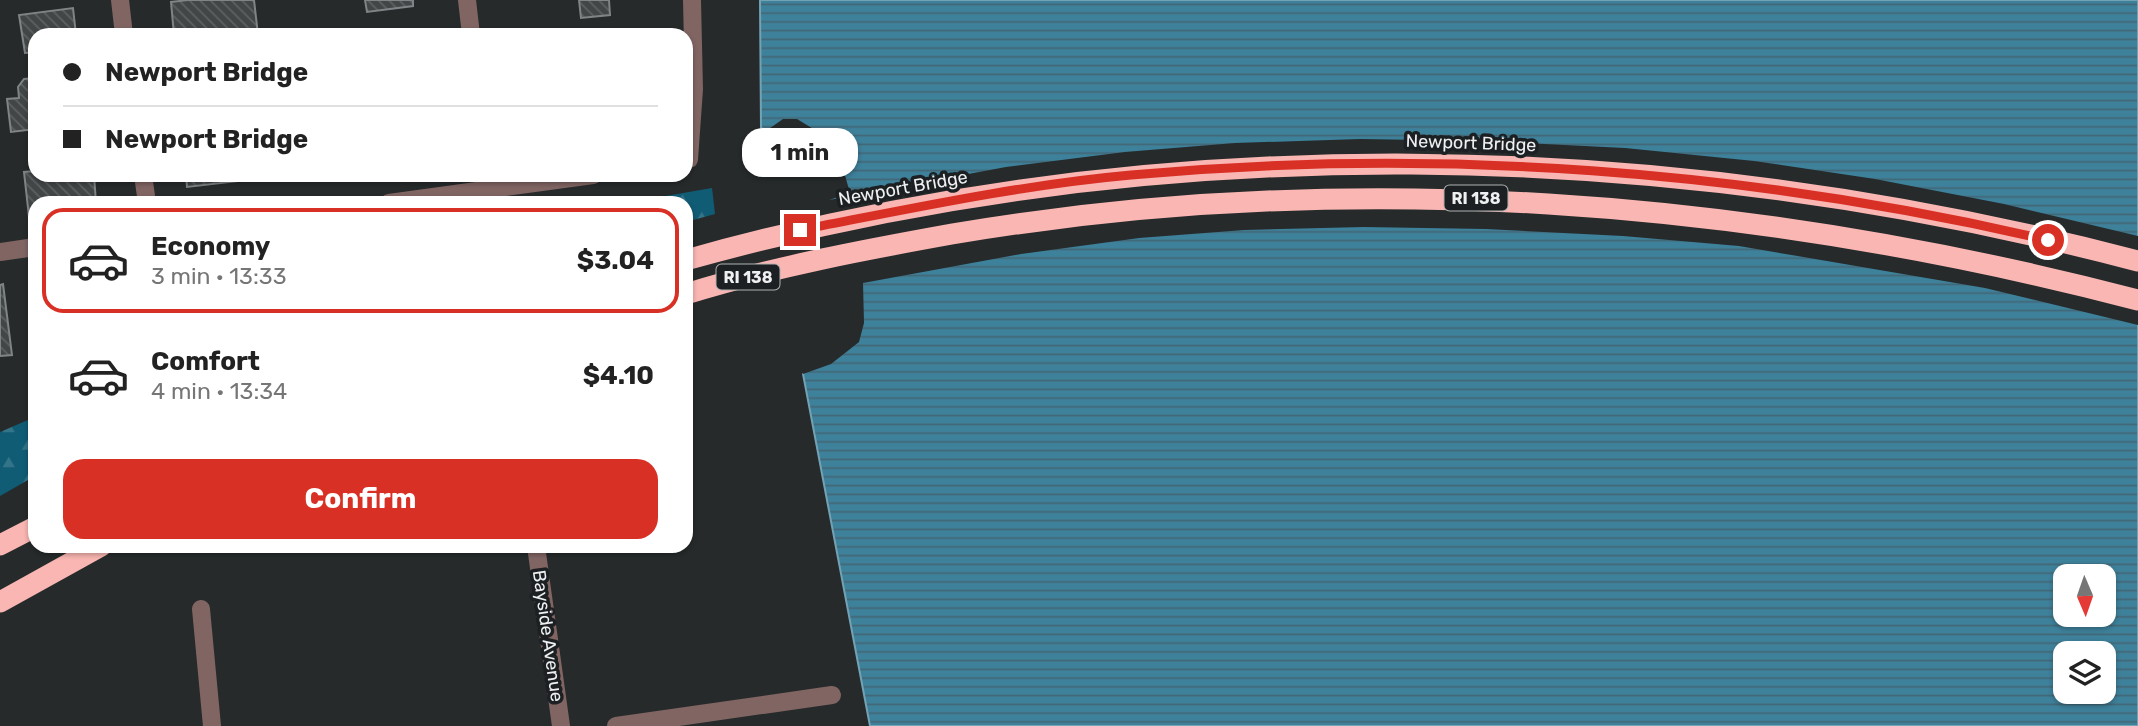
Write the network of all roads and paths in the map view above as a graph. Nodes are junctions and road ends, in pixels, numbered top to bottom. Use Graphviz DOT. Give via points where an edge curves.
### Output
graph roads {
  1 [pos="120,0"];
  2 [pos="467,0"];
  3 [pos="692,0"];
  4 [pos="123,28"];
  5 [pos="470,28"];
  6 [pos="693,28"];
  7 [pos="693,44"];
  8 [pos="693,101"];
  9 [pos="488,183"];
  10 [pos="424,196"];
  11 [pos="28,248"];
  12 [pos="0,252"];
  13 [pos="693,258"];
  14 [pos="2138,261"];
  15 [pos="693,292"];
  16 [pos="2138,300"];
  17 [pos="28,531"];
  18 [pos="0,545"];
  19 [pos="88,553"];
  20 [pos="537,553"];
  21 [pos="0,602"];
  22 [pos="201,609"];
  23 [pos="832,695"];
  24 [pos="212,726"];
  25 [pos="561,726"];
  26 [pos="616,726"];
  1 -- 4 [label="street"];
  2 -- 5 [label="street"];
  3 -- 6 [label="street"];
  7 -- 8 [label="street"];
  9 -- 10 [label="street"];
  11 -- 12 [label="street"];
  13 -- 14 [label="highway, Newport Bridge / RI 138" via="800,230 1010,191 1128,176 1360,163 1623,172 1751,185 1961,220"];
  15 -- 16 [label="highway, RI 138" via="809,261 1018,223 1141,208 1364,197 1626,208 1989,265"];
  17 -- 18 [label="highway"];
  19 -- 21 [label="highway"];
  20 -- 25 [label="street, Bayside Avenue"];
  22 -- 24 [label="street"];
  23 -- 26 [label="street"];
}
